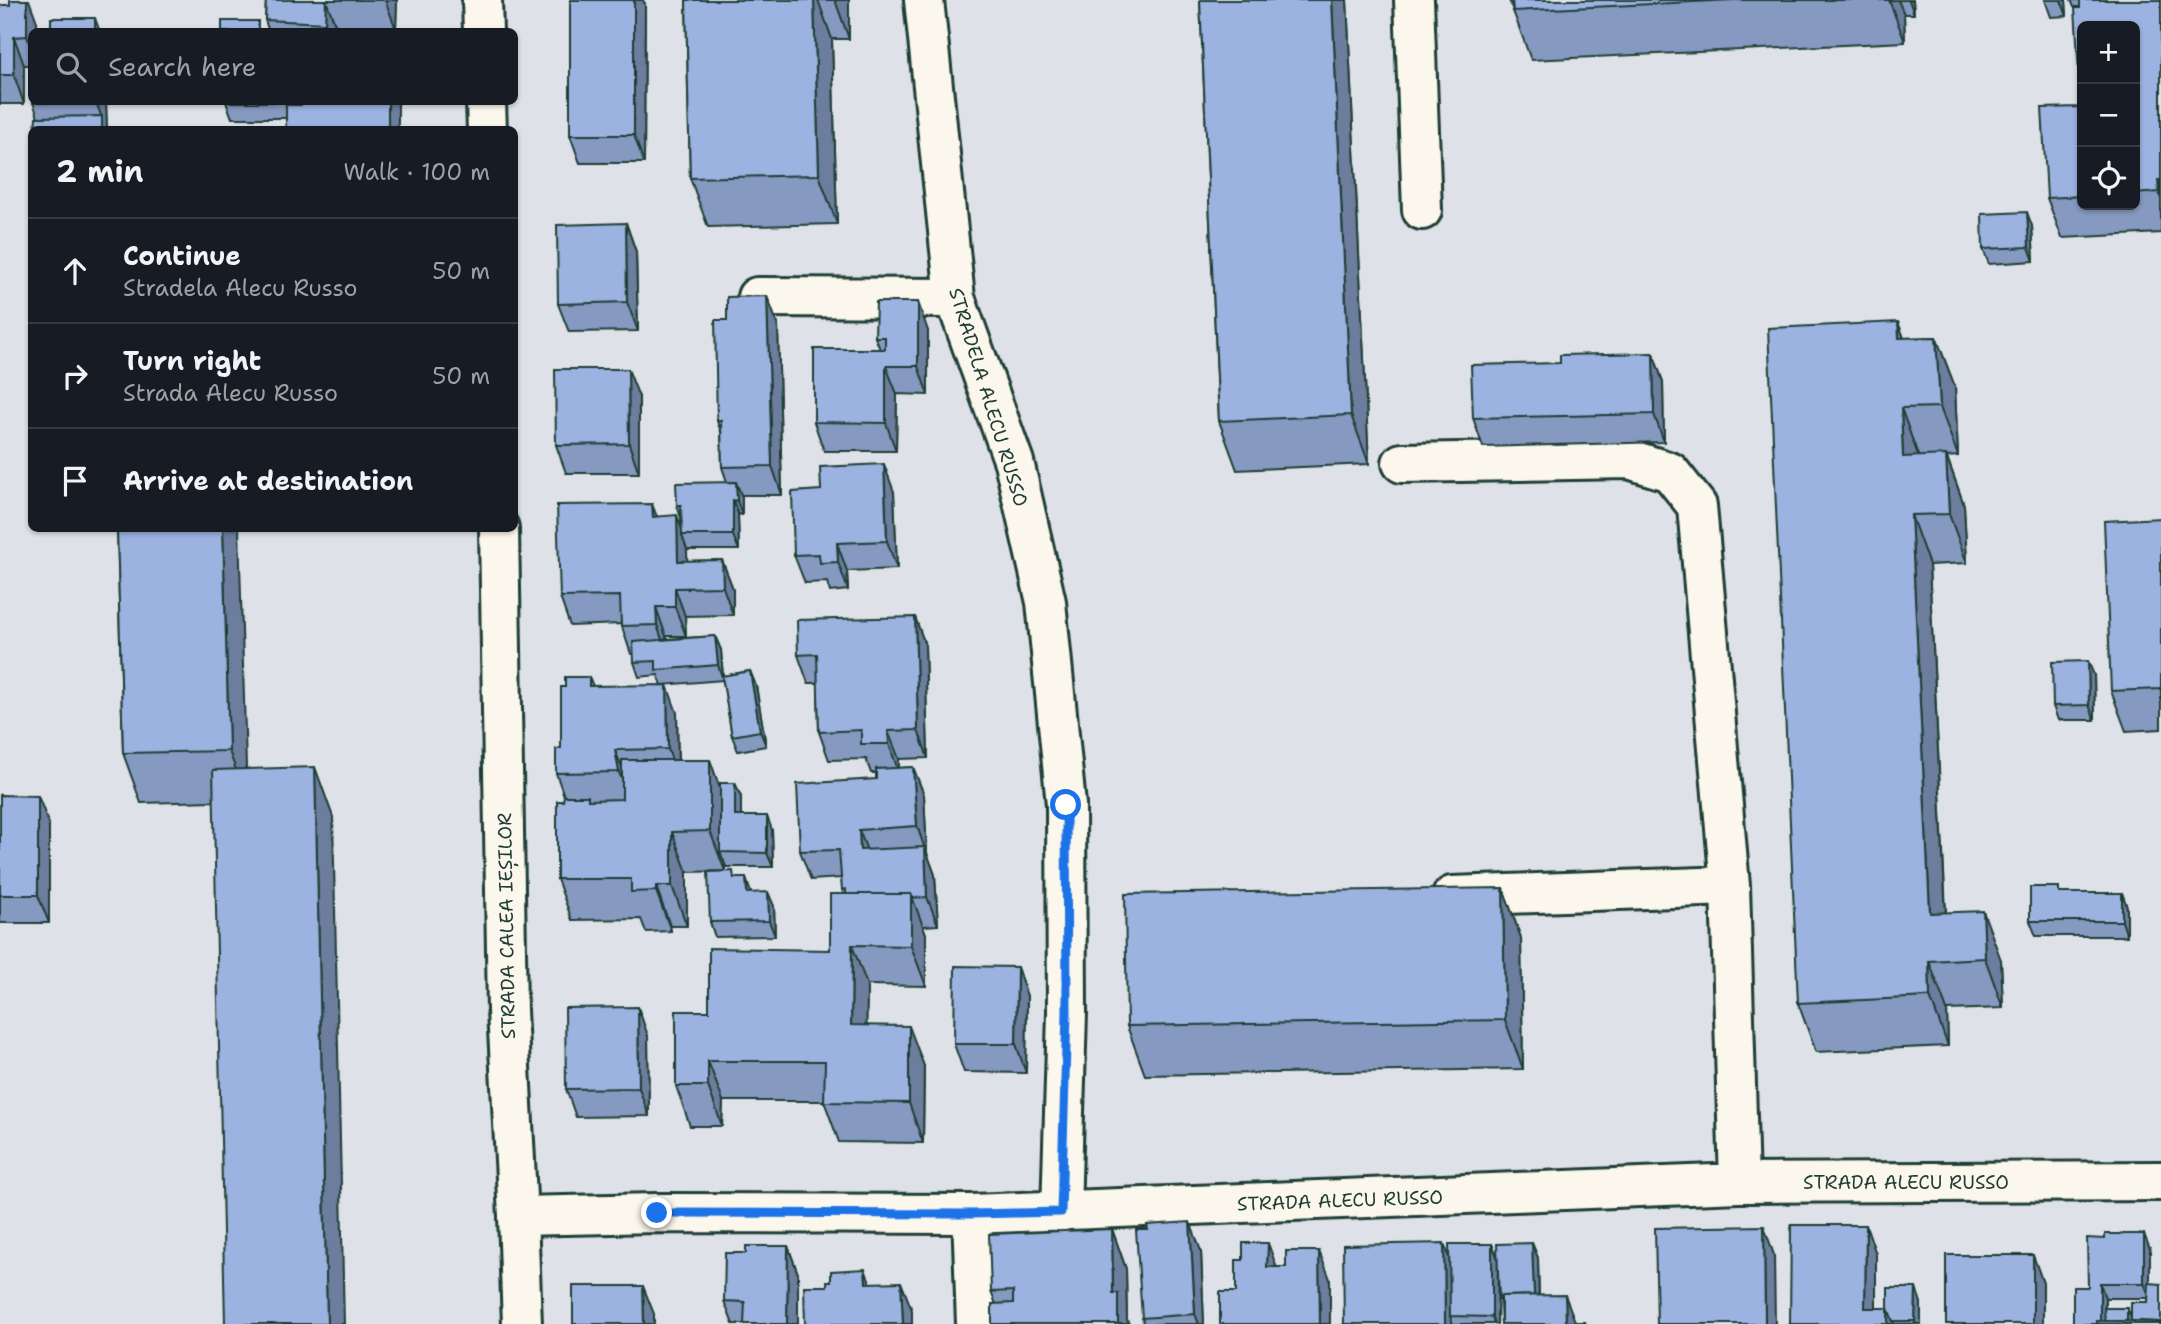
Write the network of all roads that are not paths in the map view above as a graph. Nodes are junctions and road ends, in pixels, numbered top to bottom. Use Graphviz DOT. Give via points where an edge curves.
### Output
graph roads {
  1 [pos="482,0"];
  2 [pos="924,0"];
  3 [pos="1414,0"];
  4 [pos="483,28"];
  5 [pos="486,105"];
  6 [pos="487,126"];
  7 [pos="1422,210"];
  8 [pos="758,297"];
  9 [pos="955,298"];
  10 [pos="1402,463"];
  11 [pos="499,532"];
  12 [pos="1730,886"];
  13 [pos="1415,898"];
  14 [pos="2161,1181"];
  15 [pos="1739,1183"];
  16 [pos="1061,1212"];
  17 [pos="972,1214"];
  18 [pos="518,1216"];
  19 [pos="522,1324"];
  20 [pos="976,1324"];
  1 -- 4 [label="street"];
  2 -- 9 [label="street, STRADELA ALECU RUSSO"];
  3 -- 7 [label="street"];
  5 -- 6 [label="street"];
  8 -- 9 [label="street"];
  9 -- 16 [label="street, STRADELA ALECU RUSSO" via="1014,462 1046,602 1066,805 1067,1013"];
  10 -- 12 [label="street" via="1629,459 1670,472 1697,506"];
  11 -- 18 [label="street, STRADA CALEA IEȘILOR" via="507,1012"];
  12 -- 13 [label="street"];
  12 -- 15 [label="street"];
  14 -- 15 [label="street, STRADA ALECU RUSSO"];
  15 -- 16 [label="street, STRADA ALECU RUSSO"];
  16 -- 17 [label="street, STRADA ALECU RUSSO"];
  17 -- 18 [label="street, STRADA ALECU RUSSO"];
  17 -- 20 [label="street"];
  18 -- 19 [label="street, STRADA CALEA IEȘILOR"];
}
